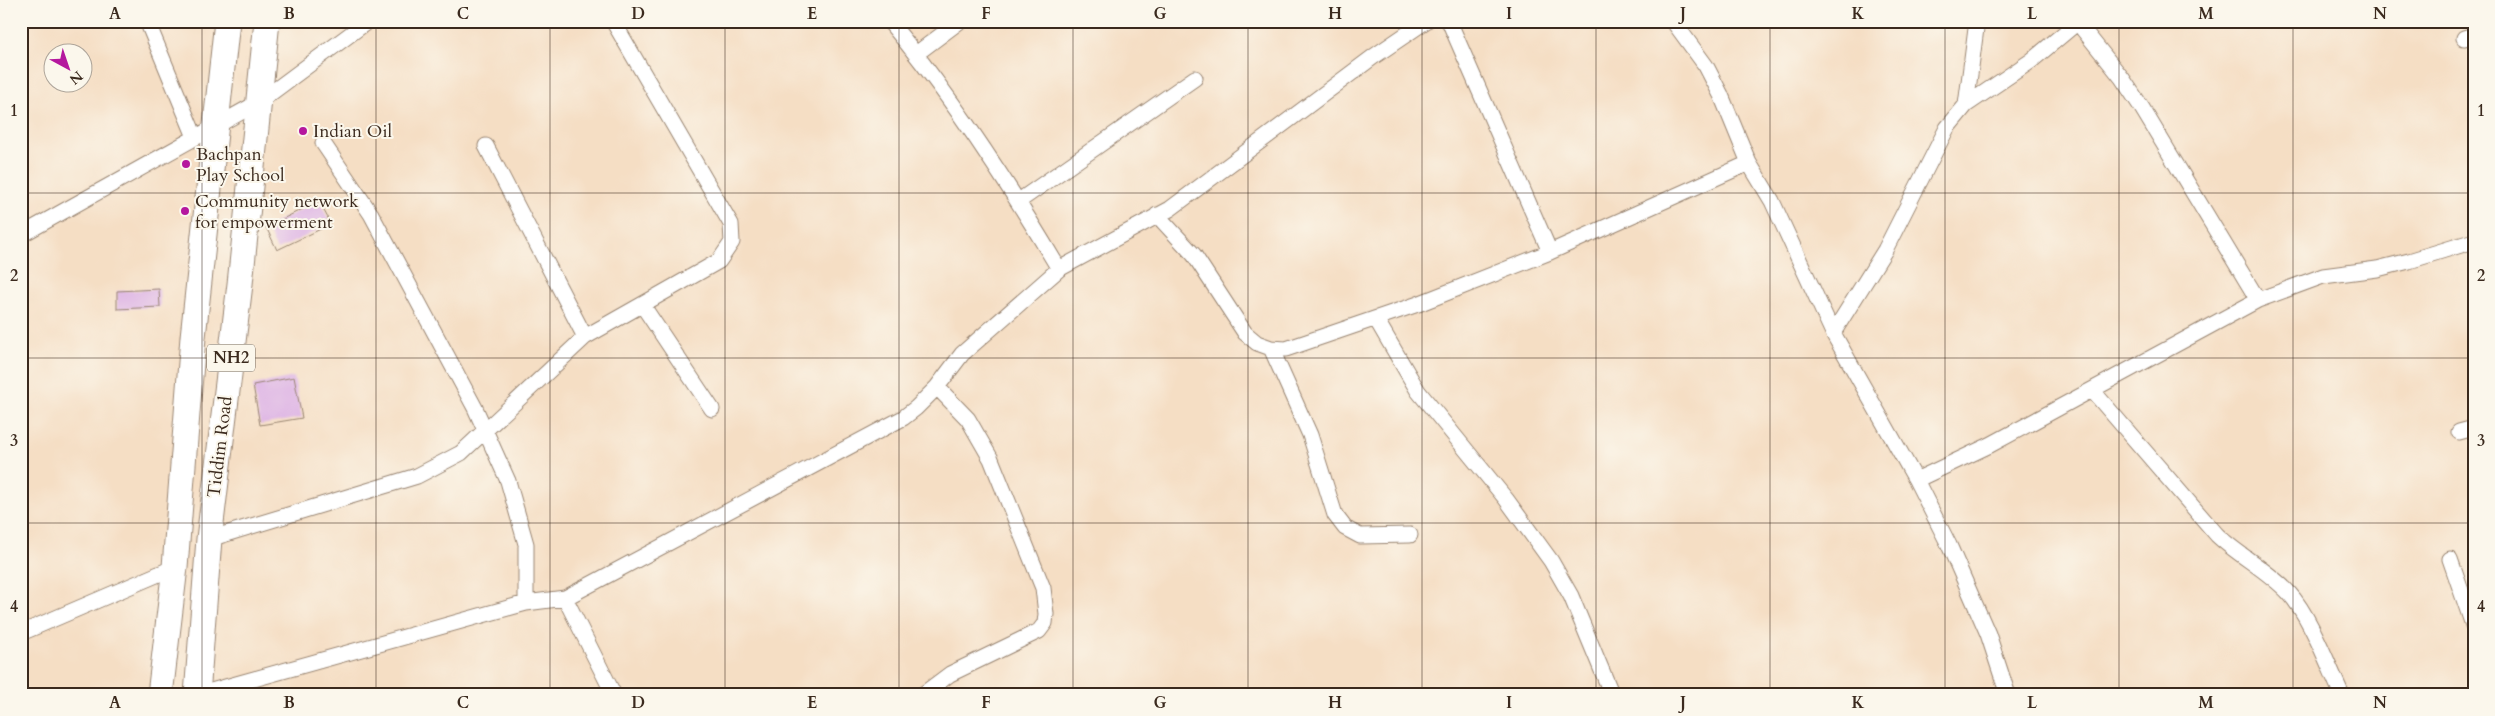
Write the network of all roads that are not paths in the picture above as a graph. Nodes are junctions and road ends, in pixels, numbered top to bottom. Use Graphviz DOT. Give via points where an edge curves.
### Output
graph roads {
  1 [pos="146,21"];
  2 [pos="227,21"];
  3 [pos="266,21"];
  4 [pos="368,21"];
  5 [pos="613,21"];
  6 [pos="889,21"];
  7 [pos="960,21"];
  8 [pos="1426,21"];
  9 [pos="1449,21"];
  10 [pos="1673,21"];
  11 [pos="1977,21"];
  12 [pos="2079,22"];
  13 [pos="916,54"];
  14 [pos="1195,78"];
  15 [pos="259,102"];
  16 [pos="1966,105"];
  17 [pos="206,132"];
  18 [pos="323,143"];
  19 [pos="486,146"];
  20 [pos="1749,163"];
  21 [pos="1019,201"];
  22 [pos="1157,215"];
  23 [pos="21,234"];
  24 [pos="2474,240"];
  25 [pos="1550,252"];
  26 [pos="1059,269"];
  27 [pos="2258,300"];
  28 [pos="643,306"];
  29 [pos="1376,318"];
  30 [pos="1833,333"];
  31 [pos="585,337"];
  32 [pos="1271,348"];
  33 [pos="937,387"];
  34 [pos="2092,390"];
  35 [pos="712,410"];
  36 [pos="2474,428"];
  37 [pos="485,431"];
  38 [pos="2459,432"];
  39 [pos="1916,480"];
  40 [pos="1410,535"];
  41 [pos="209,539"];
  42 [pos="2450,558"];
  43 [pos="175,567"];
  44 [pos="565,598"];
  45 [pos="526,604"];
  46 [pos="2474,628"];
  47 [pos="21,633"];
  48 [pos="160,695"];
  49 [pos="197,695"];
  50 [pos="614,695"];
  51 [pos="922,695"];
  52 [pos="1612,695"];
  53 [pos="2008,695"];
  54 [pos="2342,695"];
  1 -- 17 [label="street"];
  2 -- 17 [label="highway, Tiddim Road / NH2"];
  3 -- 15 [label="highway, Tiddim Road / NH2"];
  4 -- 15 [label="street"];
  5 -- 28 [label="street" via="731,224 732,242 719,261"];
  6 -- 13 [label="street"];
  7 -- 13 [label="street"];
  8 -- 22 [label="street"];
  9 -- 25 [label="street"];
  10 -- 20 [label="street" via="1714,80"];
  11 -- 16 [label="street"];
  12 -- 16 [label="street" via="2031,61"];
  12 -- 27 [label="street" via="2142,108"];
  13 -- 21 [label="street"];
  14 -- 21 [label="street"];
  15 -- 17 [label="street"];
  15 -- 41 [label="highway, Tiddim Road / NH2"];
  16 -- 30 [label="street" via="1947,128 1885,250"];
  17 -- 23 [label="street"];
  17 -- 43 [label="highway, Tiddim Road / NH2" via="194,337"];
  18 -- 37 [label="street" via="371,214"];
  19 -- 31 [label="street"];
  20 -- 25 [label="street"];
  20 -- 30 [label="street" via="1772,200"];
  21 -- 26 [label="street"];
  22 -- 26 [label="street"];
  22 -- 32 [label="street" via="1194,254 1245,333 1257,344"];
  24 -- 27 [label="street" via="2385,267 2323,276"];
  25 -- 29 [label="street"];
  26 -- 33 [label="street" via="962,354"];
  27 -- 34 [label="street"];
  28 -- 31 [label="street"];
  28 -- 35 [label="street"];
  29 -- 32 [label="street" via="1297,347"];
  29 -- 52 [label="street" via="1418,391 1512,505 1551,562 1571,596"];
  30 -- 39 [label="street"];
  31 -- 37 [label="street"];
  32 -- 40 [label="street" via="1310,436 1335,515 1345,528 1360,536"];
  33 -- 44 [label="street" via="903,418"];
  33 -- 51 [label="street" via="968,419 991,458 1041,583 1046,614 1045,623 1039,631 950,674"];
  34 -- 39 [label="street" via="1990,445"];
  34 -- 54 [label="street" via="2217,534 2290,594"];
  36 -- 38 [label="street"];
  37 -- 41 [label="street" via="460,452 417,476"];
  37 -- 45 [label="street" via="508,481 526,544"];
  39 -- 53 [label="street" via="1949,544 1988,634"];
  41 -- 49 [label="highway, Tiddim Road / NH2"];
  42 -- 46 [label="street"];
  43 -- 47 [label="street"];
  43 -- 48 [label="highway, Tiddim Road / NH2"];
  44 -- 45 [label="street"];
  44 -- 50 [label="street"];
  45 -- 49 [label="street"];
}
